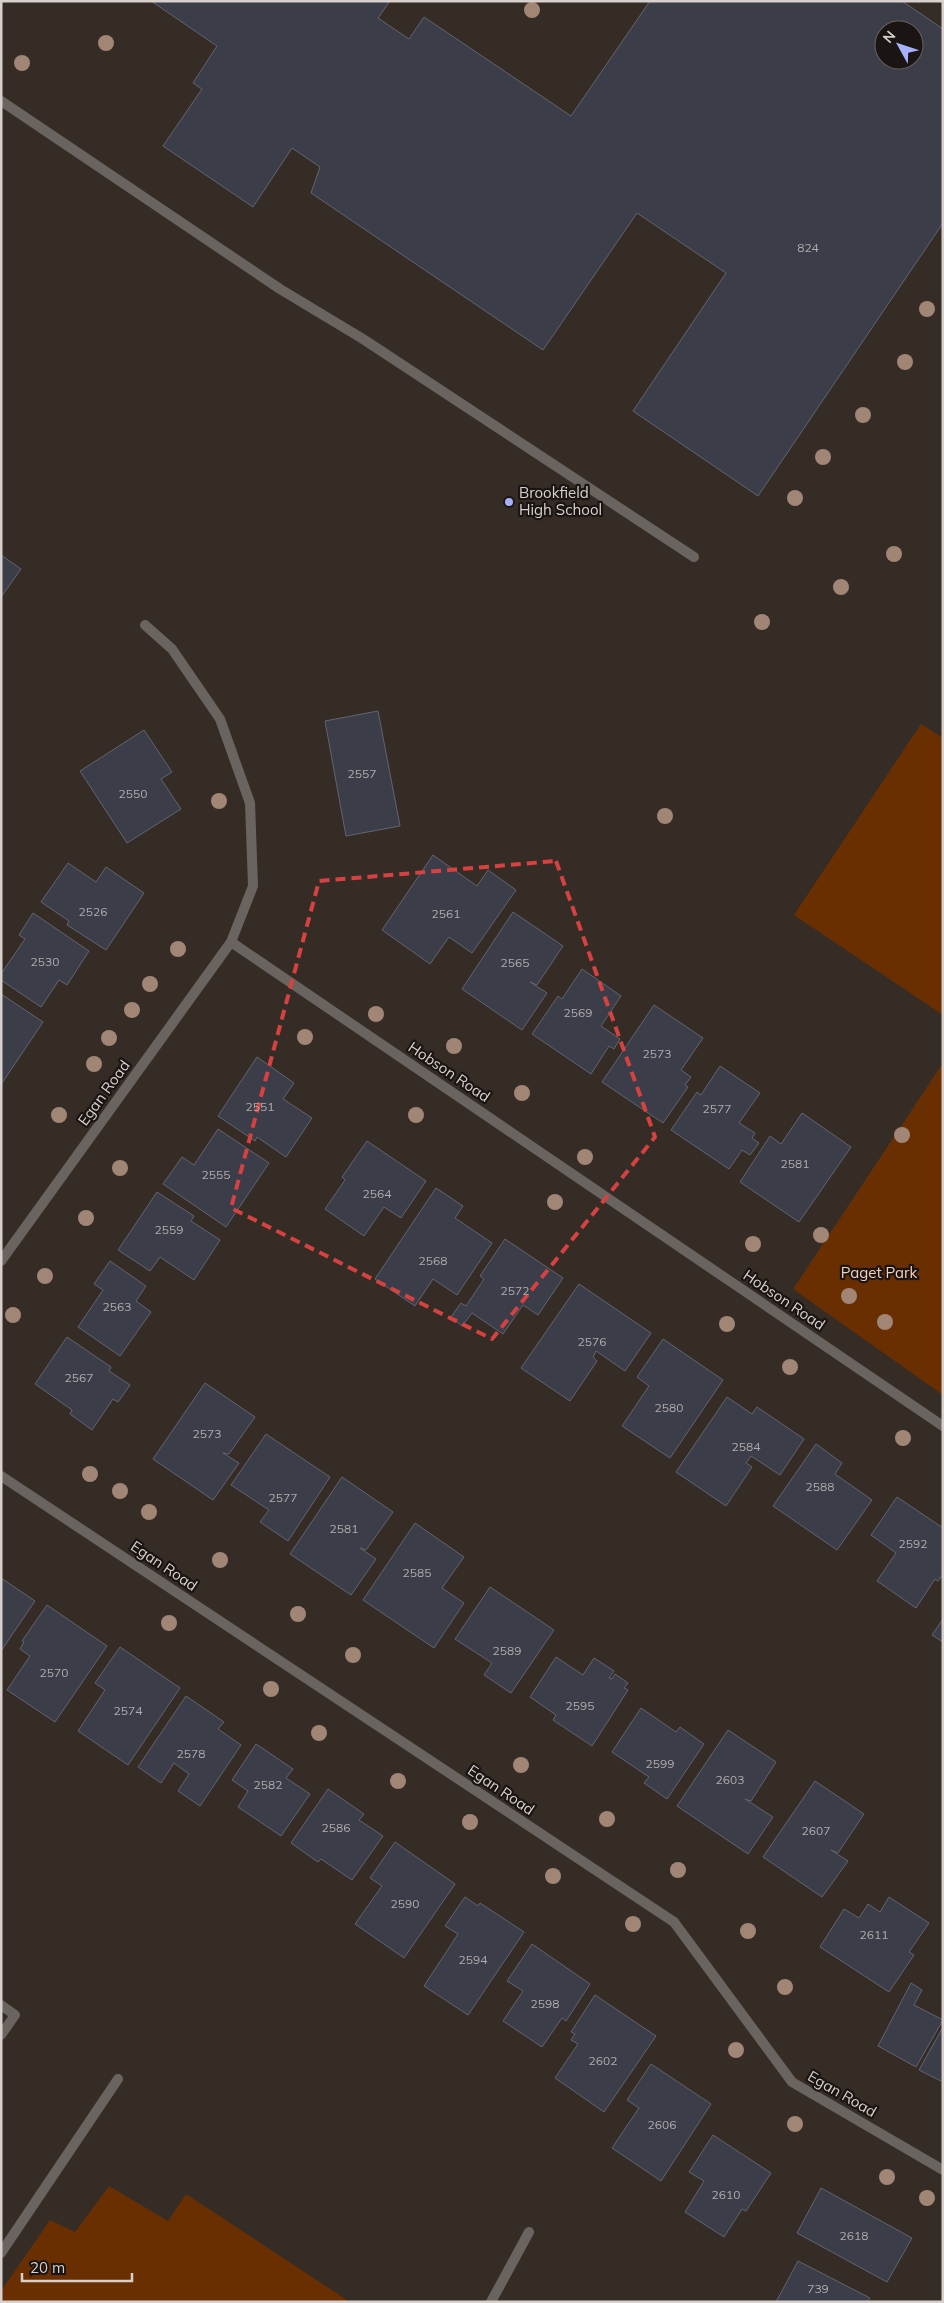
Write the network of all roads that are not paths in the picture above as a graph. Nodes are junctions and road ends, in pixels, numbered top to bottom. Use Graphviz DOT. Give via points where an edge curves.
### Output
graph roads {
  1 [pos="1,101"];
  2 [pos="694,556"];
  3 [pos="145,625"];
  4 [pos="231,942"];
  5 [pos="1,1261"];
  6 [pos="943,1426"];
  7 [pos="1,1476"];
  8 [pos="1,2005"];
  9 [pos="1,2035"];
  10 [pos="118,2079"];
  11 [pos="943,2170"];
  12 [pos="529,2232"];
  13 [pos="1,2253"];
  14 [pos="491,2302"];
  1 -- 2 [label="street" via="280,289 363,339"];
  3 -- 4 [label="street" via="172,649 220,719 250,803 253,886"];
  4 -- 5 [label="street, Egan Road"];
  4 -- 6 [label="street, Hobson Road"];
  7 -- 11 [label="street, Egan Road" via="674,1922 792,2082"];
  8 -- 9 [label="street" via="15,2015"];
  10 -- 13 [label="street"];
  12 -- 14 [label="street"];
}
